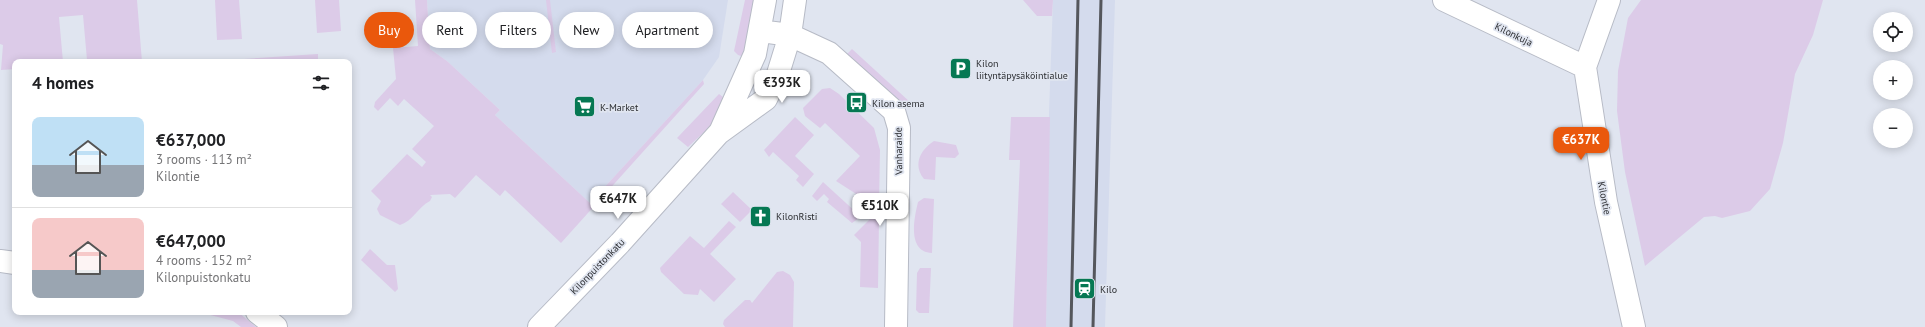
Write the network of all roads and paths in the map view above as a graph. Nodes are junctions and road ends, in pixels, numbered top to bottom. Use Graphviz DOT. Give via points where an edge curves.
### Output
graph roads {
  1 [pos="765,0"];
  2 [pos="795,0"];
  3 [pos="1444,0"];
  4 [pos="1609,0"];
  5 [pos="760,31"];
  6 [pos="790,35"];
  7 [pos="1585,67"];
  8 [pos="719,133"];
  9 [pos="0,261"];
  10 [pos="12,263"];
  11 [pos="261,315"];
  12 [pos="276,327"];
  13 [pos="539,327"];
  14 [pos="896,327"];
  15 [pos="1634,327"];
  1 -- 5 [label="street"];
  2 -- 6 [label="street"];
  3 -- 7 [label="street, Kilonkuja"];
  4 -- 7 [label="street, Kilontie"];
  5 -- 6 [label="street, Vanharaide"];
  5 -- 8 [label="street" via="755,54"];
  6 -- 8 [label="street" via="777,77 766,99"];
  6 -- 14 [label="street, Vanharaide" via="829,53 894,111 899,128"];
  7 -- 15 [label="street, Kilontie" via="1606,202"];
  8 -- 13 [label="street, Kilonpuistonkatu" via="620,243"];
  9 -- 10 [label="street"];
  11 -- 12 [label="street"];
}
